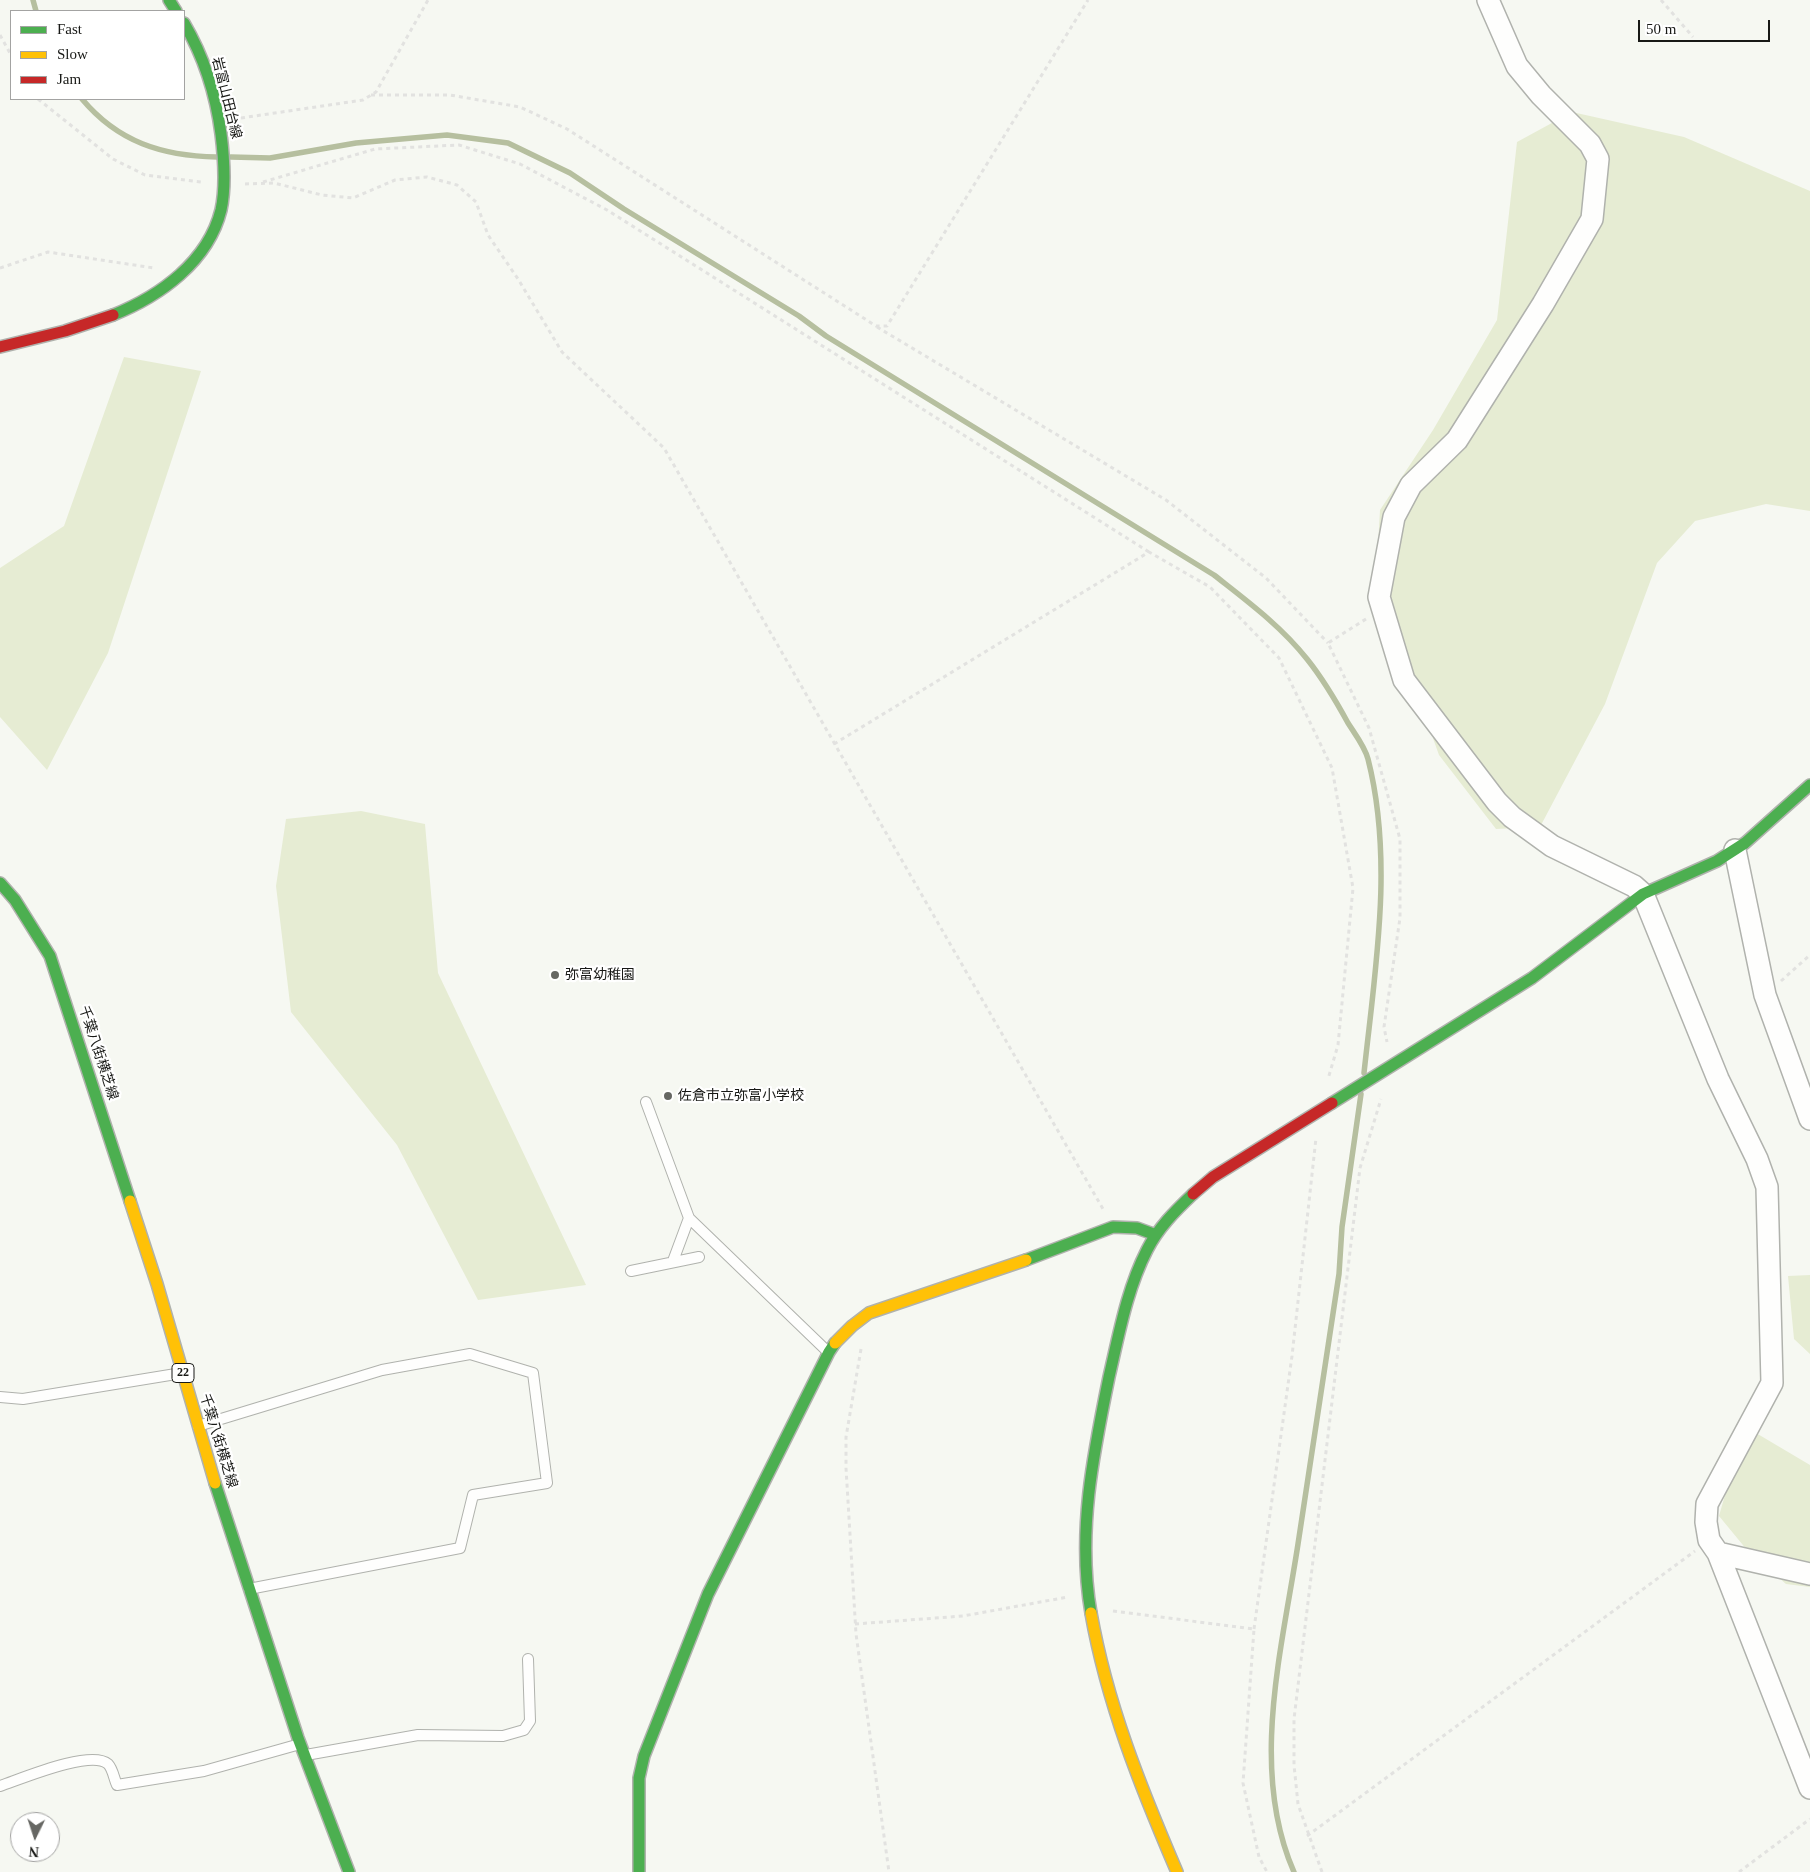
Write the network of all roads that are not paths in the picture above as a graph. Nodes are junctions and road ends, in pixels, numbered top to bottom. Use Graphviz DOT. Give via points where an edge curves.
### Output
graph roads {
  1 [pos="1488,0"];
  2 [pos="185,25"];
  3 [pos="0,347"];
  4 [pos="1810,785"];
  5 [pos="1734,850"];
  6 [pos="0,883"];
  7 [pos="1643,894"];
  8 [pos="646,1102"];
  9 [pos="1810,1119"];
  10 [pos="689,1218"];
  11 [pos="1156,1235"];
  12 [pos="699,1257"];
  13 [pos="673,1261"];
  14 [pos="631,1271"];
  15 [pos="829,1352"];
  16 [pos="183,1373"];
  17 [pos="0,1398"];
  18 [pos="196,1426"];
  19 [pos="1714,1547"];
  20 [pos="1810,1574"];
  21 [pos="248,1590"];
  22 [pos="528,1659"];
  23 [pos="301,1744"];
  24 [pos="305,1755"];
  25 [pos="0,1786"];
  26 [pos="1810,1788"];
  27 [pos="349,1872"];
  28 [pos="639,1872"];
  29 [pos="1177,1872"];
  1 -- 7 [label="street" via="1517,66 1590,144 1598,159 1592,219 1457,440 1410,485 1394,517 1379,597 1404,680 1497,802 1552,846 1634,886"];
  2 -- 3 [label="street, 岩富山田台線" via="193,37 209,83 223,138 220,215 202,252 176,281 150,299 96,322"];
  4 -- 5 [label="street"];
  5 -- 7 [label="street" via="1717,861"];
  5 -- 9 [label="street" via="1765,995"];
  6 -- 16 [label="street, 千葉八街横芝線 / 22" via="15,900 50,956"];
  7 -- 11 [label="street" via="1532,978 1213,1177"];
  7 -- 19 [label="street" via="1718,1079 1757,1159 1767,1188 1772,1383 1707,1504 1706,1522"];
  8 -- 10 [label="lane"];
  10 -- 13 [label="lane"];
  10 -- 15 [label="lane"];
  11 -- 15 [label="street" via="1137,1228 1113,1227 869,1313 851,1325"];
  11 -- 29 [label="street" via="1124,1310 1092,1461 1086,1507 1086,1579 1097,1655 1124,1746"];
  12 -- 13 [label="lane"];
  13 -- 14 [label="lane"];
  15 -- 28 [label="street" via="708,1594 644,1756 639,1778"];
  16 -- 17 [label="lane" via="23,1399"];
  16 -- 18 [label="street, 千葉八街横芝線 / 22"];
  18 -- 21 [label="street, 千葉八街横芝線 / 22"];
  18 -- 21 [label="lane" via="382,1370 470,1354 533,1372 547,1483 473,1495 460,1548"];
  19 -- 20 [label="street"];
  19 -- 26 [label="street"];
  21 -- 23 [label="street, 千葉八街横芝線 / 22"];
  22 -- 24 [label="lane" via="530,1721 524,1730 503,1736 418,1735"];
  23 -- 24 [label="street, 千葉八街横芝線 / 22"];
  23 -- 25 [label="lane" via="204,1771 117,1786 110,1766 102,1760 83,1760"];
  24 -- 27 [label="street, 千葉八街横芝線 / 22"];
}
